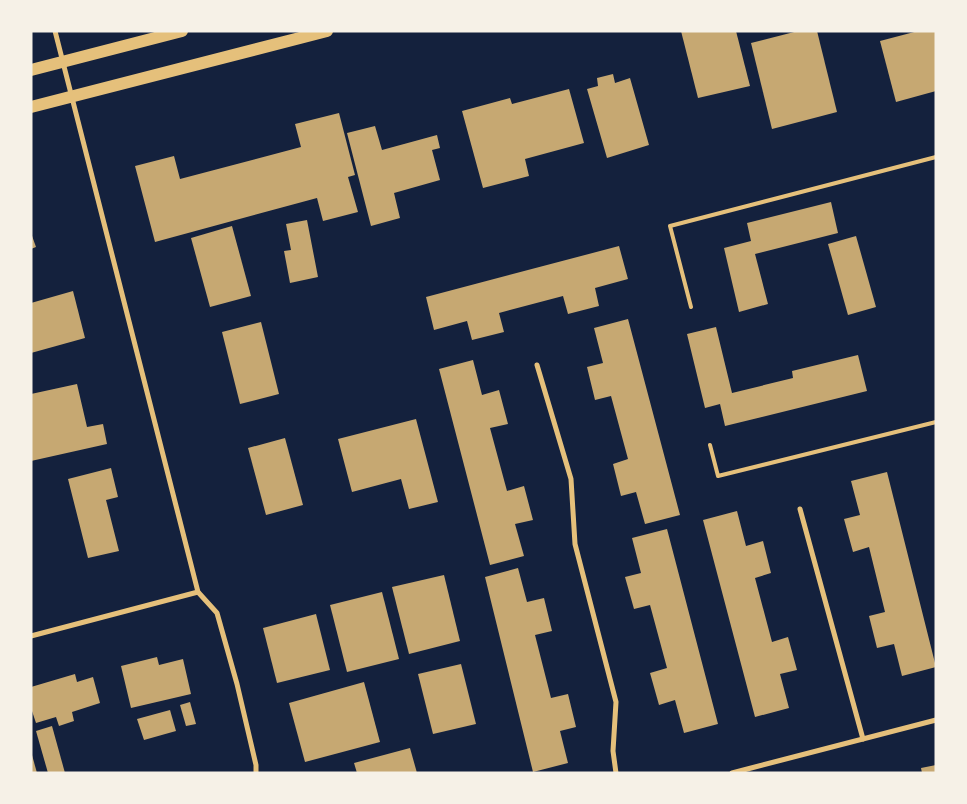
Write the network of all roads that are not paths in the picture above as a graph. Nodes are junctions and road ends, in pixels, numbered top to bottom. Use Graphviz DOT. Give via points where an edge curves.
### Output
graph roads {
  1 [pos="55,31"];
  2 [pos="182,31"];
  3 [pos="327,31"];
  4 [pos="64,63"];
  5 [pos="31,70"];
  6 [pos="72,96"];
  7 [pos="31,107"];
  8 [pos="936,158"];
  9 [pos="691,307"];
  10 [pos="538,365"];
  11 [pos="936,422"];
  12 [pos="710,445"];
  13 [pos="800,509"];
  14 [pos="198,592"];
  15 [pos="31,636"];
  16 [pos="936,720"];
  17 [pos="863,739"];
  18 [pos="256,773"];
  19 [pos="616,773"];
  20 [pos="732,773"];
  1 -- 4 [label="street"];
  2 -- 4 [label="main road"];
  3 -- 6 [label="main road"];
  4 -- 5 [label="main road"];
  4 -- 6 [label="street"];
  6 -- 7 [label="main road"];
  6 -- 14 [label="street"];
  8 -- 9 [label="lane" via="670,226"];
  10 -- 19 [label="street" via="571,479 575,544 616,702 613,751"];
  11 -- 12 [label="lane" via="718,476"];
  13 -- 17 [label="street"];
  14 -- 15 [label="street"];
  14 -- 18 [label="street" via="217,613 238,684"];
  16 -- 17 [label="street"];
  17 -- 20 [label="street"];
}
